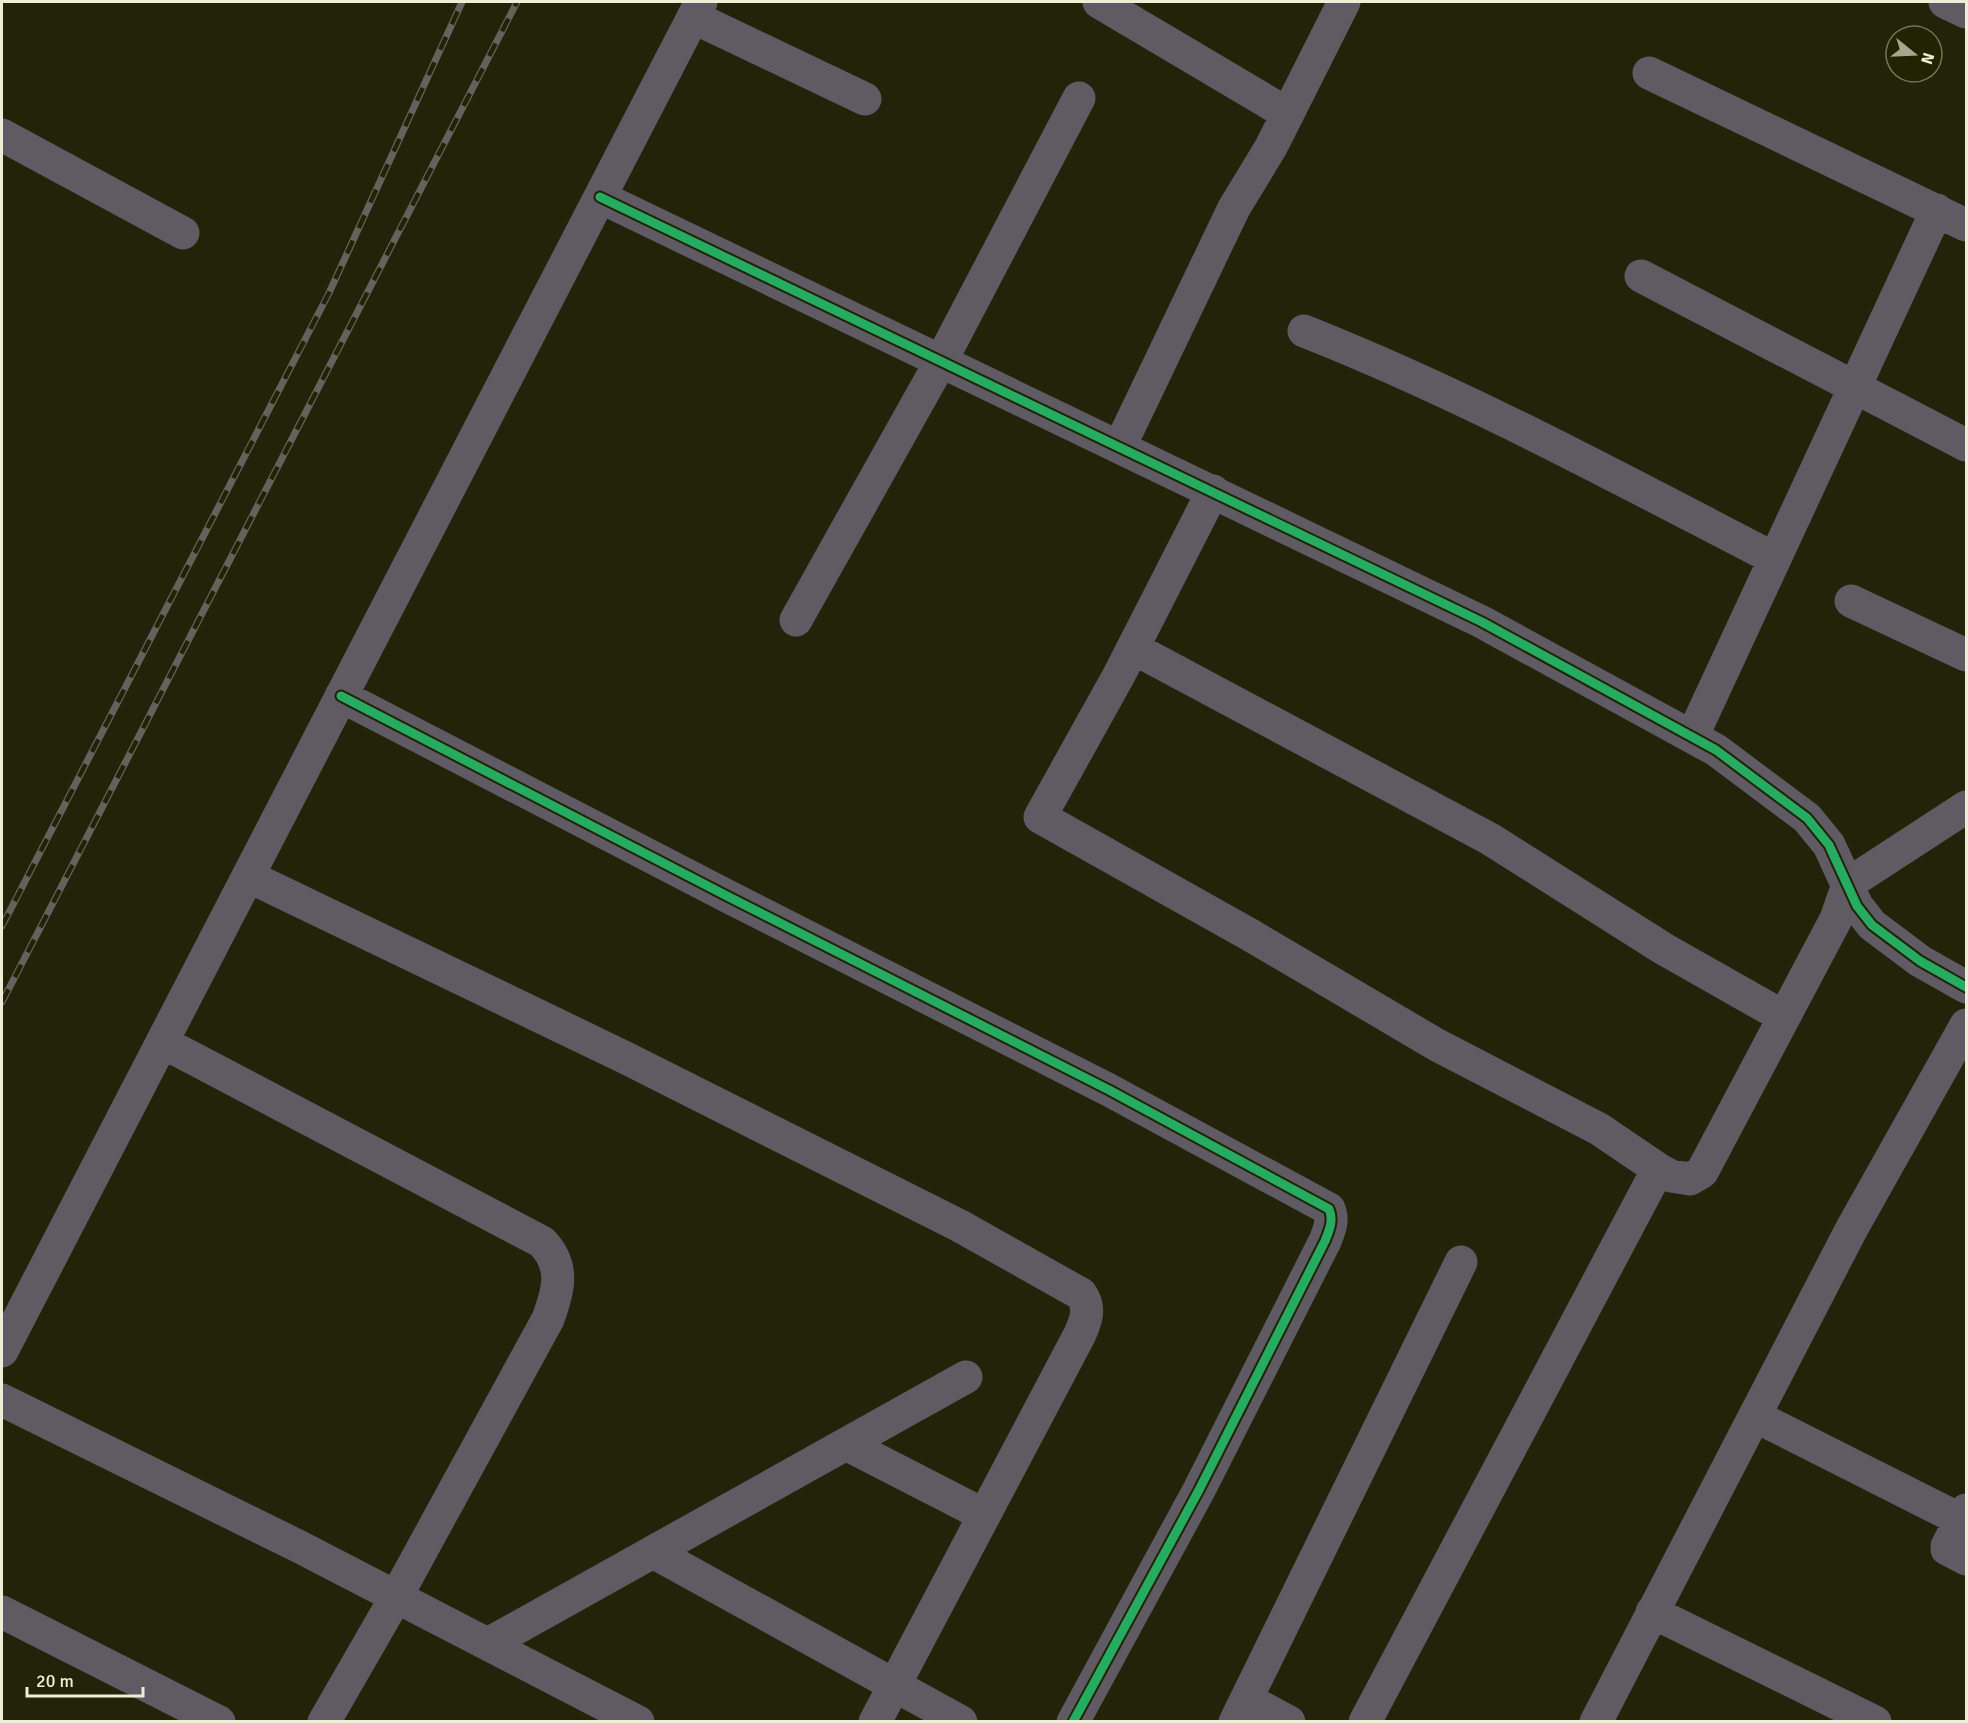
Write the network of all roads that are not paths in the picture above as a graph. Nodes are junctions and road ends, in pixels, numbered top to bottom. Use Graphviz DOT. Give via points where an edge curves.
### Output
graph roads {
  1 [pos="1344,2"];
  2 [pos="1945,2"];
  3 [pos="1115,6"];
  4 [pos="697,9"];
  5 [pos="1966,12"];
  6 [pos="1649,74"];
  7 [pos="1079,98"];
  8 [pos="865,99"];
  9 [pos="1288,114"];
  10 [pos="2,135"];
  11 [pos="600,197"];
  12 [pos="1937,210"];
  13 [pos="1966,225"];
  14 [pos="183,233"];
  15 [pos="1641,276"];
  16 [pos="1304,332"];
  17 [pos="941,361"];
  18 [pos="1856,386"];
  19 [pos="1966,445"];
  20 [pos="1120,446"];
  21 [pos="1213,491"];
  22 [pos="1775,559"];
  23 [pos="1851,601"];
  24 [pos="796,620"];
  25 [pos="1133,648"];
  26 [pos="1966,655"];
  27 [pos="341,696"];
  28 [pos="1692,737"];
  29 [pos="1966,807"];
  30 [pos="248,876"];
  31 [pos="1848,884"];
  32 [pos="1966,987"];
  33 [pos="1784,1017"];
  34 [pos="1966,1025"];
  35 [pos="162,1042"];
  36 [pos="1658,1169"];
  37 [pos="1461,1262"];
  38 [pos="2,1351"];
  39 [pos="966,1377"];
  40 [pos="2,1400"];
  41 [pos="1755,1416"];
  42 [pos="846,1444"];
  43 [pos="984,1515"];
  44 [pos="1964,1515"];
  45 [pos="653,1552"];
  46 [pos="1966,1559"];
  47 [pos="396,1597"];
  48 [pos="2,1612"];
  49 [pos="1652,1612"];
  50 [pos="488,1644"];
  51 [pos="894,1685"];
  52 [pos="1241,1711"];
  53 [pos="219,1722"];
  54 [pos="324,1722"];
  55 [pos="638,1722"];
  56 [pos="875,1722"];
  57 [pos="961,1722"];
  58 [pos="1072,1722"];
  59 [pos="1289,1722"];
  60 [pos="1365,1722"];
  61 [pos="1596,1722"];
  62 [pos="1875,1722"];
  1 -- 9 [label="street"];
  2 -- 5 [label="street"];
  3 -- 9 [label="street"];
  4 -- 8 [label="street"];
  4 -- 11 [label="street"];
  6 -- 12 [label="street"];
  7 -- 17 [label="street"];
  9 -- 20 [label="street" via="1234,208"];
  10 -- 14 [label="street"];
  11 -- 17 [label="street"];
  11 -- 27 [label="street"];
  12 -- 13 [label="street"];
  12 -- 18 [label="street"];
  15 -- 18 [label="street"];
  16 -- 22 [label="street" via="1357,352 1537,435"];
  17 -- 20 [label="street"];
  17 -- 24 [label="street"];
  18 -- 19 [label="street"];
  18 -- 22 [label="street"];
  20 -- 21 [label="street"];
  21 -- 25 [label="street"];
  21 -- 28 [label="street" via="1482,622"];
  22 -- 28 [label="street"];
  23 -- 26 [label="street"];
  25 -- 33 [label="street" via="1490,839 1664,949"];
  25 -- 36 [label="street" via="1040,817 1437,1044 1599,1129"];
  27 -- 30 [label="street"];
  27 -- 58 [label="street" via="1109,1090 1329,1209 1332,1214 1325,1241 1199,1490"];
  28 -- 31 [label="street" via="1716,750 1807,818 1829,845"];
  29 -- 31 [label="street"];
  30 -- 35 [label="street"];
  30 -- 43 [label="street" via="627,1058 960,1226 1081,1294 1087,1301 1087,1316 1080,1334"];
  31 -- 32 [label="street" via="1857,906 1872,925 1920,961"];
  31 -- 33 [label="street" via="1836,919"];
  33 -- 36 [label="street" via="1702,1172 1690,1179"];
  34 -- 41 [label="street" via="1851,1230"];
  35 -- 38 [label="street"];
  35 -- 47 [label="street" via="542,1242 552,1252 558,1269 555,1302 548,1319"];
  36 -- 60 [label="street"];
  37 -- 52 [label="street"];
  39 -- 42 [label="street"];
  40 -- 47 [label="street"];
  41 -- 44 [label="street"];
  41 -- 49 [label="street"];
  42 -- 43 [label="street"];
  42 -- 45 [label="street"];
  43 -- 51 [label="street"];
  44 -- 46 [label="street" via="1947,1549"];
  45 -- 50 [label="street"];
  45 -- 51 [label="street"];
  47 -- 50 [label="street"];
  47 -- 54 [label="street"];
  48 -- 53 [label="street"];
  49 -- 61 [label="street"];
  49 -- 62 [label="street"];
  50 -- 55 [label="street"];
  51 -- 56 [label="street"];
  51 -- 57 [label="street"];
  52 -- 59 [label="street"];
}
